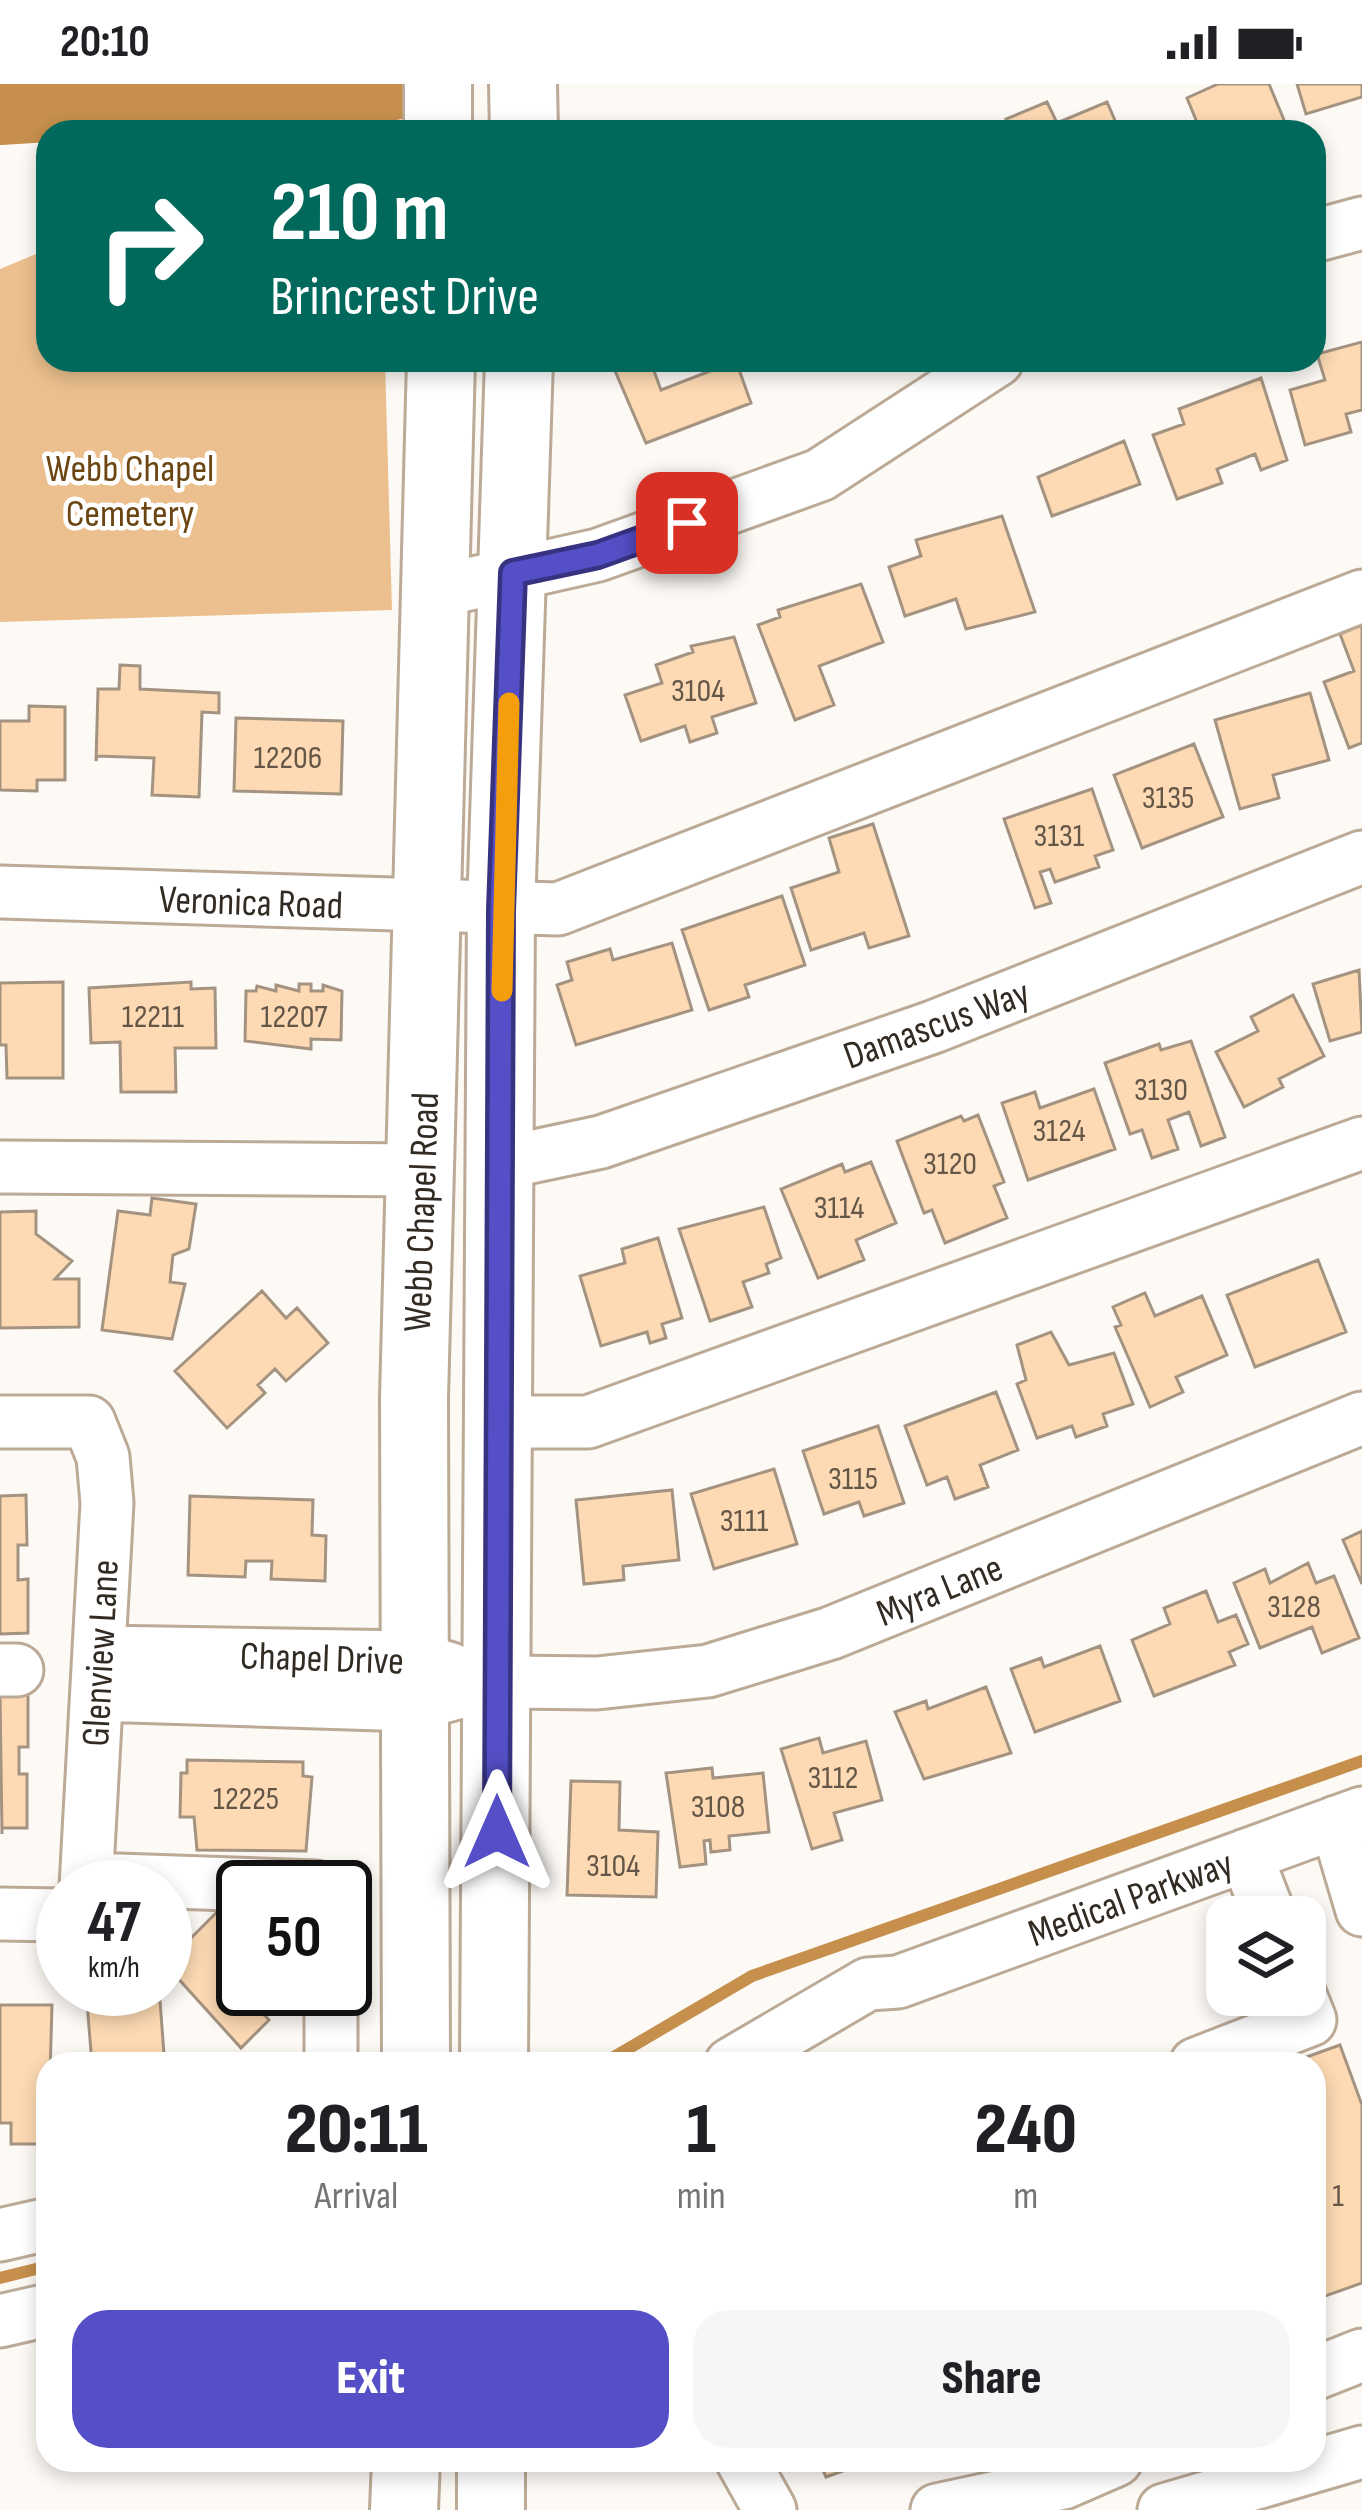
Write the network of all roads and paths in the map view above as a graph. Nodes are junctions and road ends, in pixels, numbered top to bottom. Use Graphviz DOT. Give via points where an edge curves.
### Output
graph roads {
  1 [pos="437,84"];
  2 [pos="523,84"];
  3 [pos="438,120"];
  4 [pos="524,120"];
  5 [pos="1362,223"];
  6 [pos="1326,233"];
  7 [pos="441,372"];
  8 [pos="519,372"];
  9 [pos="979,372"];
  10 [pos="513,573"];
  11 [pos="438,591"];
  12 [pos="1362,596"];
  13 [pos="1362,857"];
  14 [pos="0,892"];
  15 [pos="430,908"];
  16 [pos="501,910"];
  17 [pos="1362,1142"];
  18 [pos="502,1163"];
  19 [pos="0,1167"];
  20 [pos="422,1170"];
  21 [pos="1362,1418"];
  22 [pos="0,1422"];
  23 [pos="501,1422"];
  24 [pos="98,1673"];
  25 [pos="412,1681"];
  26 [pos="498,1682"];
  27 [pos="1349,1818"];
  28 [pos="1246,1855"];
  29 [pos="82,1860"];
  30 [pos="1262,1896"];
  31 [pos="36,1905"];
  32 [pos="1362,1910"];
  33 [pos="0,1914"];
  34 [pos="898,1982"];
  35 [pos="332,2016"];
  36 [pos="1308,2016"];
  37 [pos="332,2052"];
  38 [pos="416,2052"];
  39 [pos="494,2052"];
  40 [pos="752,2052"];
  41 [pos="816,2052"];
  42 [pos="1227,2052"];
  43 [pos="36,2227"];
  44 [pos="0,2236"];
  45 [pos="36,2312"];
  46 [pos="0,2321"];
  47 [pos="1362,2355"];
  48 [pos="1326,2369"];
  49 [pos="1362,2452"];
  50 [pos="1326,2463"];
  51 [pos="406,2472"];
  52 [pos="491,2472"];
  53 [pos="749,2472"];
  54 [pos="1088,2472"];
  55 [pos="1296,2472"];
  56 [pos="1178,2508"];
  57 [pos="404,2510"];
  58 [pos="491,2510"];
  59 [pos="770,2510"];
  60 [pos="937,2510"];
  1 -- 3 [label="main road"];
  2 -- 4 [label="main road"];
  5 -- 6 [label="street"];
  7 -- 11 [label="main road, Webb Chapel Road"];
  8 -- 10 [label="main road, Webb Chapel Road"];
  9 -- 10 [label="street" via="820,475 598,555"];
  10 -- 11 [label="street"];
  10 -- 16 [label="main road, Webb Chapel Road"];
  11 -- 15 [label="main road, Webb Chapel Road"];
  12 -- 16 [label="street, Veronica Road" via="558,909"];
  13 -- 18 [label="street, Damascus Way" via="933,1027 602,1142"];
  14 -- 15 [label="street, Veronica Road"];
  15 -- 16 [label="street, Veronica Road"];
  15 -- 20 [label="main road, Webb Chapel Road"];
  16 -- 18 [label="main road, Webb Chapel Road"];
  17 -- 23 [label="street" via="588,1422"];
  18 -- 23 [label="main road, Webb Chapel Road"];
  19 -- 20 [label="street"];
  20 -- 25 [label="main road, Webb Chapel Road"];
  21 -- 26 [label="street, Myra Lane" via="831,1633 708,1671 598,1683"];
  22 -- 24 [label="street, Glenview Lane" via="89,1422 104,1457"];
  23 -- 26 [label="main road, Webb Chapel Road"];
  24 -- 25 [label="street, Chapel Drive"];
  24 -- 29 [label="street, Glenview Lane"];
  25 -- 26 [label="street, Chapel Drive"];
  25 -- 38 [label="main road, Webb Chapel Road"];
  26 -- 39 [label="main road, Webb Chapel Road"];
  27 -- 28 [label="street, Medical Parkway"];
  27 -- 32 [label="street"];
  28 -- 30 [label="street"];
  28 -- 34 [label="street, Medical Parkway"];
  31 -- 33 [label="street"];
  34 -- 40 [label="street, Medical Parkway" via="868,1984"];
  34 -- 41 [label="street, Medical Parkway" via="880,2008"];
  35 -- 37 [label="street"];
  36 -- 42 [label="street"];
  43 -- 44 [label="street"];
  45 -- 46 [label="street"];
  47 -- 48 [label="street"];
  49 -- 50 [label="street"];
  51 -- 57 [label="main road"];
  52 -- 58 [label="main road"];
  53 -- 59 [label="street"];
  54 -- 60 [label="street"];
  55 -- 56 [label="street"];
}
